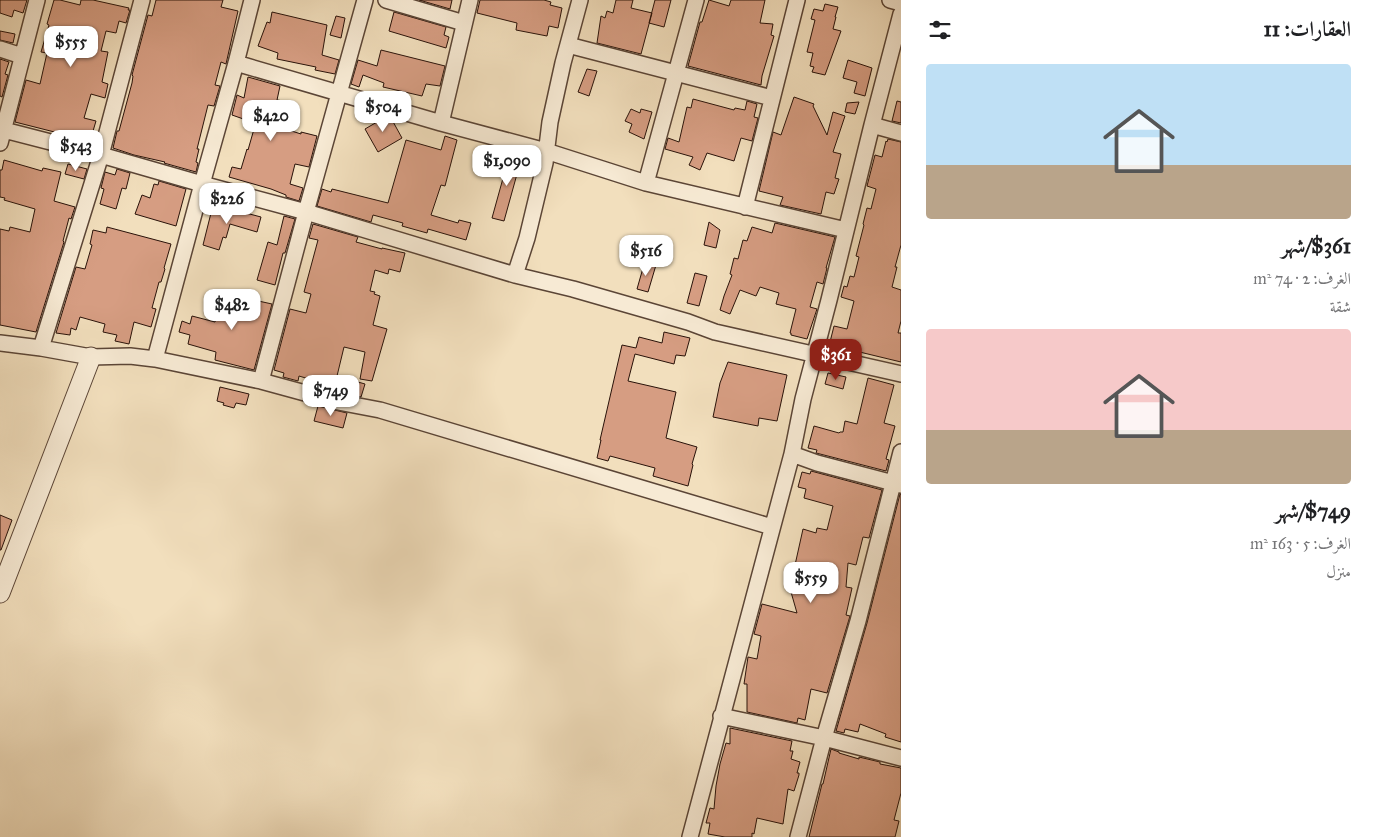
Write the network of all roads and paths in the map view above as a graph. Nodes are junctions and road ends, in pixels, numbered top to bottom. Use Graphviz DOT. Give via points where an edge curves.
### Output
graph roads {
  1 [pos="37,0"];
  2 [pos="142,0"];
  3 [pos="252,0"];
  4 [pos="365,0"];
  5 [pos="386,0"];
  6 [pos="470,0"];
  7 [pos="580,0"];
  8 [pos="696,0"];
  9 [pos="797,0"];
  10 [pos="890,0"];
  11 [pos="901,3"];
  12 [pos="901,14"];
  13 [pos="464,23"];
  14 [pos="568,46"];
  15 [pos="0,49"];
  16 [pos="22,56"];
  17 [pos="236,63"];
  18 [pos="676,73"];
  19 [pos="340,94"];
  20 [pos="772,98"];
  21 [pos="441,123"];
  22 [pos="872,125"];
  23 [pos="901,133"];
  24 [pos="1,134"];
  25 [pos="546,151"];
  26 [pos="101,155"];
  27 [pos="646,183"];
  28 [pos="202,184"];
  29 [pos="745,207"];
  30 [pos="306,212"];
  31 [pos="846,230"];
  32 [pos="514,276"];
  33 [pos="0,343"];
  34 [pos="41,348"];
  35 [pos="815,354"];
  36 [pos="91,358"];
  37 [pos="155,359"];
  38 [pos="901,374"];
  39 [pos="261,381"];
  40 [pos="901,452"];
  41 [pos="792,454"];
  42 [pos="897,484"];
  43 [pos="772,527"];
  44 [pos="0,593"];
  45 [pos="721,716"];
  46 [pos="824,738"];
  47 [pos="901,758"];
  48 [pos="690,837"];
  49 [pos="798,837"];
  1 -- 16 [label="street"];
  2 -- 26 [label="street"];
  3 -- 17 [label="street"];
  4 -- 19 [label="street"];
  5 -- 13 [label="street"];
  6 -- 13 [label="street"];
  7 -- 14 [label="street"];
  8 -- 18 [label="street"];
  9 -- 20 [label="street"];
  10 -- 11 [label="street"];
  12 -- 22 [label="street"];
  13 -- 21 [label="street"];
  14 -- 18 [label="street"];
  14 -- 25 [label="street"];
  15 -- 16 [label="street"];
  16 -- 24 [label="street"];
  17 -- 19 [label="street"];
  17 -- 28 [label="street"];
  18 -- 20 [label="street"];
  18 -- 27 [label="street"];
  19 -- 21 [label="street"];
  19 -- 30 [label="street"];
  20 -- 29 [label="street"];
  21 -- 25 [label="street"];
  22 -- 23 [label="street"];
  22 -- 31 [label="street"];
  24 -- 26 [label="street"];
  25 -- 27 [label="street"];
  25 -- 32 [label="street" via="527,238"];
  26 -- 28 [label="street"];
  26 -- 34 [label="street"];
  27 -- 29 [label="street"];
  28 -- 30 [label="street"];
  28 -- 37 [label="street"];
  29 -- 31 [label="street"];
  30 -- 32 [label="street"];
  30 -- 39 [label="street"];
  31 -- 35 [label="street"];
  32 -- 35 [label="street" via="573,289 715,332"];
  33 -- 34 [label="street"];
  34 -- 36 [label="street"];
  35 -- 38 [label="street"];
  35 -- 41 [label="street" via="802,398"];
  36 -- 37 [label="street" via="130,356"];
  36 -- 44 [label="street"];
  37 -- 39 [label="street"];
  39 -- 43 [label="street" via="380,410"];
  40 -- 42 [label="street"];
  41 -- 42 [label="street"];
  41 -- 43 [label="street"];
  42 -- 46 [label="street"];
  43 -- 45 [label="street"];
  45 -- 46 [label="street"];
  45 -- 48 [label="street"];
  46 -- 47 [label="street"];
  46 -- 49 [label="street"];
}
